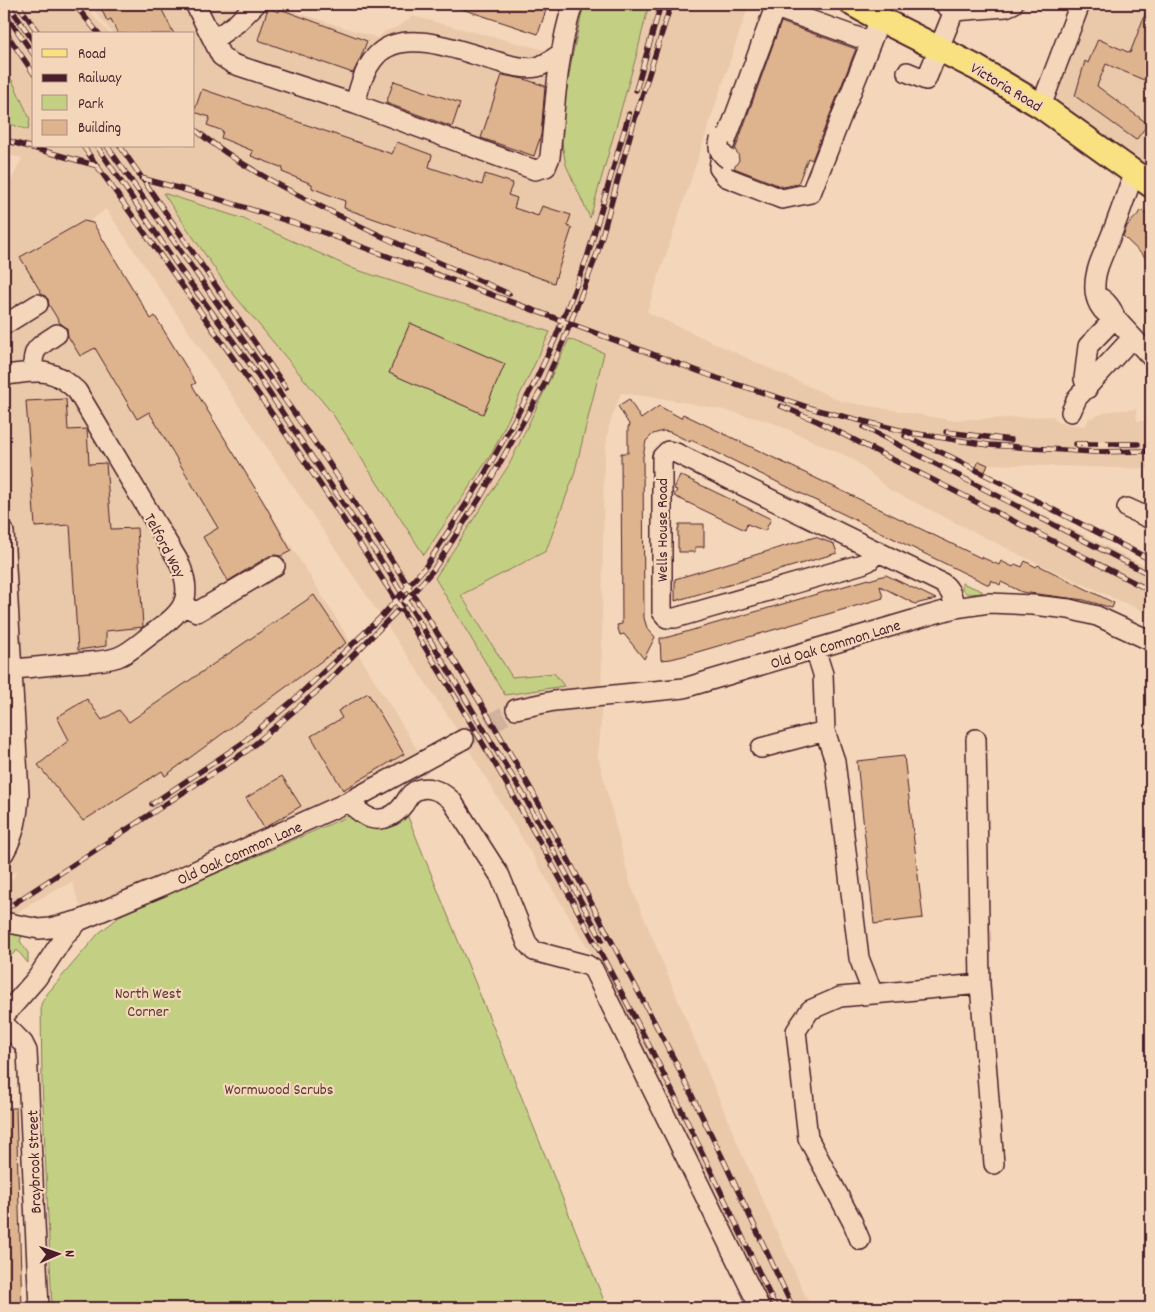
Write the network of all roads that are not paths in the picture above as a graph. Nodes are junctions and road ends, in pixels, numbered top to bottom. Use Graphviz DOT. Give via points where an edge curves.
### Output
graph roads {
  1 [pos="195,4"];
  2 [pos="256,4"];
  3 [pos="572,4"];
  4 [pos="853,4"];
  5 [pos="1013,4"];
  6 [pos="1080,4"];
  7 [pos="774,5"];
  8 [pos="949,8"];
  9 [pos="880,19"];
  10 [pos="870,42"];
  11 [pos="217,48"];
  12 [pos="939,48"];
  13 [pos="560,54"];
  14 [pos="907,72"];
  15 [pos="354,104"];
  16 [pos="1041,106"];
  17 [pos="1142,179"];
  18 [pos="38,304"];
  19 [pos="1115,318"];
  20 [pos="4,324"];
  21 [pos="57,334"];
  22 [pos="1132,338"];
  23 [pos="1151,357"];
  24 [pos="33,372"];
  25 [pos="4,376"];
  26 [pos="1088,388"];
  27 [pos="1071,412"];
  28 [pos="1127,508"];
  29 [pos="1151,518"];
  30 [pos="4,532"];
  31 [pos="878,551"];
  32 [pos="275,566"];
  33 [pos="183,606"];
  34 [pos="955,608"];
  35 [pos="1151,641"];
  36 [pos="815,649"];
  37 [pos="12,669"];
  38 [pos="516,709"];
  39 [pos="825,731"];
  40 [pos="464,739"];
  41 [pos="976,739"];
  42 [pos="10,741"];
  43 [pos="761,748"];
  44 [pos="11,794"];
  45 [pos="348,802"];
  46 [pos="4,852"];
  47 [pos="81,920"];
  48 [pos="4,922"];
  49 [pos="980,984"];
  50 [pos="873,994"];
  51 [pos="4,1016"];
  52 [pos="4,1024"];
  53 [pos="994,1164"];
  54 [pos="860,1240"];
  55 [pos="39,1308"];
  56 [pos="760,1308"];
  1 -- 11 [label="street"];
  2 -- 11 [label="street"];
  3 -- 13 [label="street"];
  4 -- 9 [label="main road, Victoria Road"];
  5 -- 8 [label="street" via="1006,7"];
  6 -- 16 [label="street"];
  7 -- 10 [label="street"];
  7 -- 10 [label="street" via="719,168 726,177 782,199 811,193"];
  8 -- 12 [label="street"];
  9 -- 10 [label="street"];
  9 -- 12 [label="main road, Victoria Road"];
  11 -- 15 [label="street" via="233,64"];
  12 -- 14 [label="street" via="926,80"];
  12 -- 16 [label="main road, Victoria Road"];
  13 -- 15 [label="street" via="538,67 520,67 431,43 407,41 377,55 361,82"];
  13 -- 15 [label="street" via="550,157 546,167 535,170"];
  16 -- 17 [label="main road, Victoria Road"];
  17 -- 19 [label="street" via="1100,261 1095,286 1097,296 1114,312"];
  18 -- 20 [label="street"];
  19 -- 22 [label="street"];
  19 -- 26 [label="street" via="1088,346 1084,380"];
  21 -- 24 [label="street" via="36,349"];
  22 -- 23 [label="street"];
  22 -- 26 [label="street"];
  24 -- 25 [label="street, Telford Way"];
  24 -- 33 [label="street, Telford Way" via="52,373 65,379 77,392 179,562 186,578 187,593"];
  26 -- 27 [label="street" via="1077,398"];
  28 -- 29 [label="street"];
  30 -- 37 [label="street"];
  31 -- 31 [label="street, Wells House Road" via="676,453 668,451 662,457 662,612 667,618 862,564"];
  31 -- 34 [label="street, Wells House Road" via="947,586"];
  32 -- 33 [label="street" via="197,612"];
  33 -- 37 [label="street" via="163,626 119,657"];
  34 -- 35 [label="street, Old Oak Common Lane" via="989,603 1069,609 1097,616"];
  34 -- 36 [label="street, Old Oak Common Lane"];
  36 -- 38 [label="street, Old Oak Common Lane" via="684,688 554,701"];
  36 -- 39 [label="street" via="822,674"];
  37 -- 42 [label="street"];
  39 -- 43 [label="street"];
  39 -- 50 [label="street" via="835,761 859,958"];
  40 -- 45 [label="street, Old Oak Common Lane"];
  41 -- 49 [label="street"];
  42 -- 44 [label="street"];
  44 -- 46 [label="street" via="17,822 12,840"];
  45 -- 47 [label="street, Old Oak Common Lane"];
  45 -- 56 [label="street" via="362,814 377,819 393,815 417,790 437,790 444,794 500,876 530,947 592,969"];
  47 -- 48 [label="street, Old Oak Common Lane" via="39,929"];
  47 -- 51 [label="street" via="66,934 37,978 26,979 16,993 18,1001"];
  49 -- 50 [label="street"];
  49 -- 53 [label="street"];
  50 -- 54 [label="street" via="840,997 810,1010 796,1031 808,1138"];
  52 -- 55 [label="street, Braybrook Street" via="27,1051"];
}
